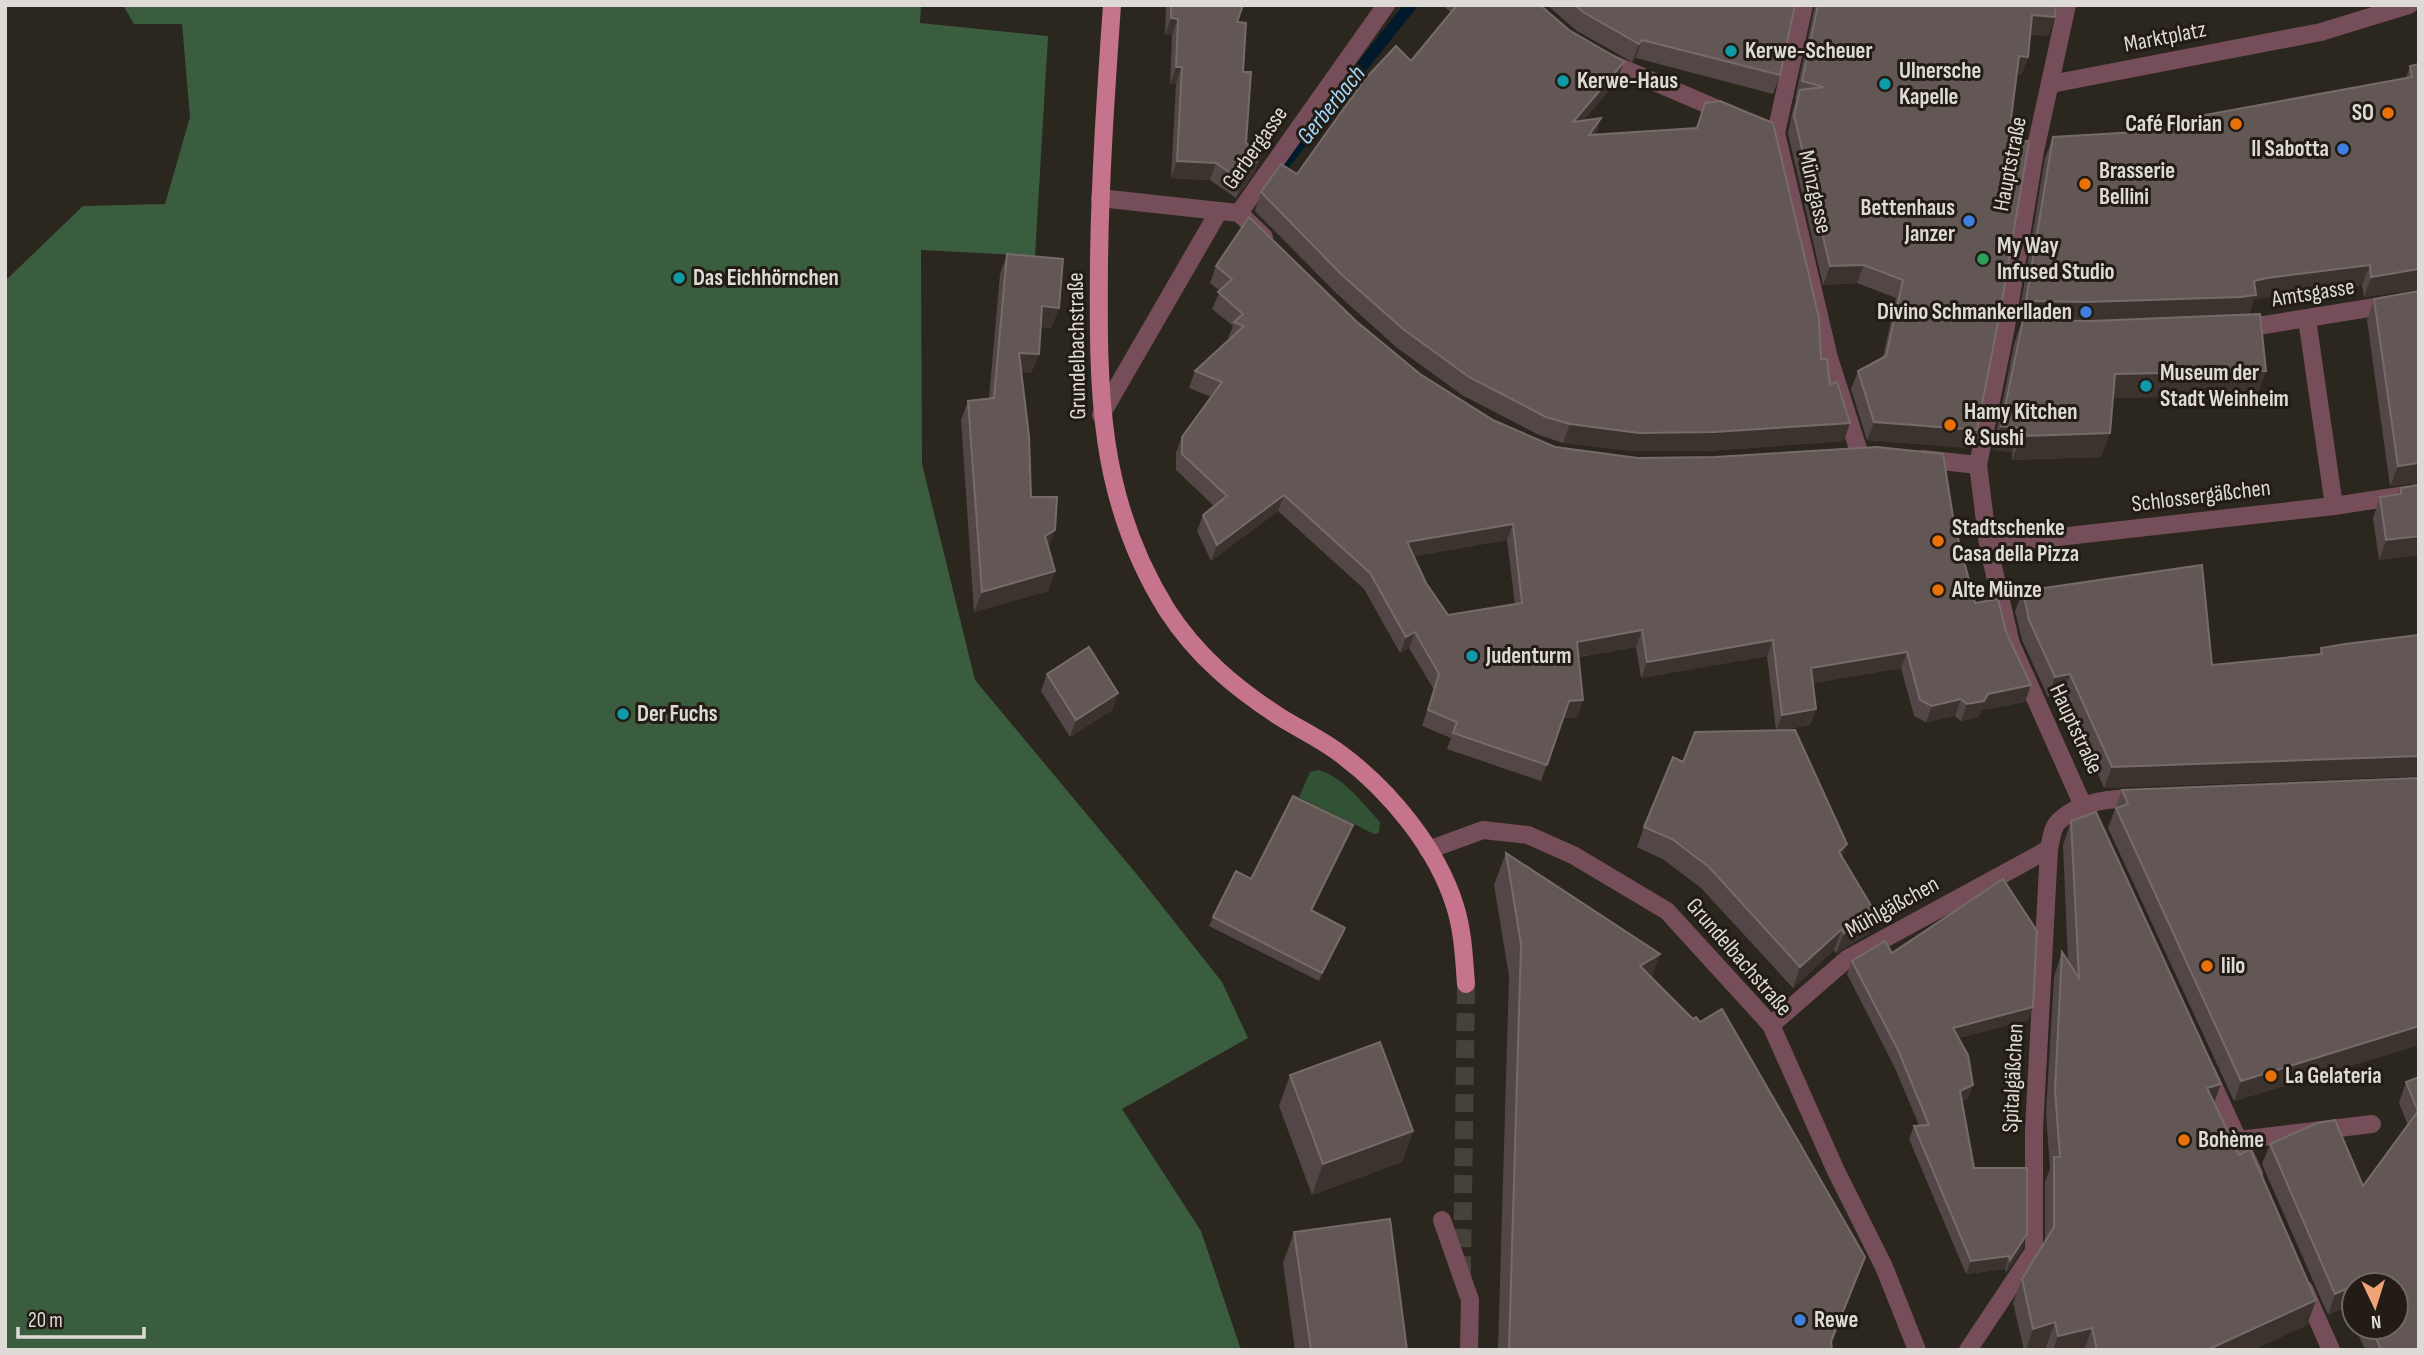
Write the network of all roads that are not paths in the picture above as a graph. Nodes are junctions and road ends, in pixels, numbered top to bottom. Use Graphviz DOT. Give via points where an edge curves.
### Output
graph roads {
  1 [pos="1112,5"];
  2 [pos="1386,5"];
  3 [pos="1804,5"];
  4 [pos="2067,5"];
  5 [pos="2409,5"];
  6 [pos="1582,47"];
  7 [pos="2051,84"];
  8 [pos="1776,133"];
  9 [pos="1100,198"];
  10 [pos="1219,211"];
  11 [pos="1239,213"];
  12 [pos="1277,250"];
  13 [pos="2419,300"];
  14 [pos="2307,318"];
  15 [pos="2222,330"];
  16 [pos="1101,415"];
  17 [pos="1859,452"];
  18 [pos="1837,454"];
  19 [pos="1879,454"];
  20 [pos="1902,456"];
  21 [pos="1978,465"];
  22 [pos="2419,493"];
  23 [pos="2334,506"];
  24 [pos="1988,545"];
  25 [pos="2157,797"];
  26 [pos="2085,806"];
  27 [pos="2049,849"];
  28 [pos="1428,850"];
  29 [pos="2104,851"];
  30 [pos="1466,984"];
  31 [pos="1772,1025"];
  32 [pos="2200,1056"];
  33 [pos="2372,1124"];
  34 [pos="2239,1140"];
  35 [pos="2260,1189"];
  36 [pos="1442,1220"];
  37 [pos="2298,1274"];
  38 [pos="1469,1350"];
  39 [pos="1917,1350"];
  40 [pos="1968,1350"];
  41 [pos="2331,1350"];
  1 -- 9 [label="main road, Grundelbachstraße"];
  2 -- 11 [label="street, Gerbergasse"];
  3 -- 8 [label="street"];
  4 -- 7 [label="street, Hauptstraße"];
  5 -- 7 [label="street, Marktplatz" via="2321,32"];
  6 -- 8 [label="street, Münzgasse" via="1616,68"];
  7 -- 21 [label="street, Hauptstraße" via="2035,151 2011,332"];
  8 -- 17 [label="street, Münzgasse" via="1829,358"];
  9 -- 10 [label="street"];
  9 -- 16 [label="main road, Grundelbachstraße"];
  10 -- 11 [label="street, Gerbergasse"];
  10 -- 16 [label="street, Gerbergasse"];
  11 -- 12 [label="street"];
  13 -- 14 [label="street, Amtsgasse"];
  14 -- 15 [label="street, Amtsgasse"];
  14 -- 23 [label="street"];
  16 -- 28 [label="main road, Grundelbachstraße" via="1125,521 1169,613 1212,666 1238,688 1342,755 1406,819"];
  17 -- 18 [label="street"];
  17 -- 19 [label="street"];
  20 -- 21 [label="street"];
  21 -- 24 [label="street, Hauptstraße"];
  22 -- 23 [label="street, Schlossergäßchen"];
  23 -- 24 [label="street, Schlossergäßchen"];
  24 -- 26 [label="street, Hauptstraße" via="2011,644"];
  25 -- 26 [label="street" via="2104,799"];
  26 -- 27 [label="street, Spitalgäßchen" via="2056,824"];
  26 -- 29 [label="street, Hauptstraße"];
  27 -- 31 [label="street, Mühlgäßchen" via="1847,959"];
  27 -- 40 [label="street, Spitalgäßchen" via="2034,1130 2034,1251"];
  28 -- 30 [label="main road, Grundelbachstraße" via="1455,906"];
  28 -- 31 [label="street, Grundelbachstraße" via="1483,830 1528,835 1573,855 1667,911"];
  31 -- 39 [label="street, Grundelbachstraße" via="1884,1267"];
  32 -- 34 [label="street"];
  33 -- 34 [label="street"];
  34 -- 35 [label="street"];
  36 -- 38 [label="street" via="1470,1300"];
  37 -- 41 [label="street"];
}
